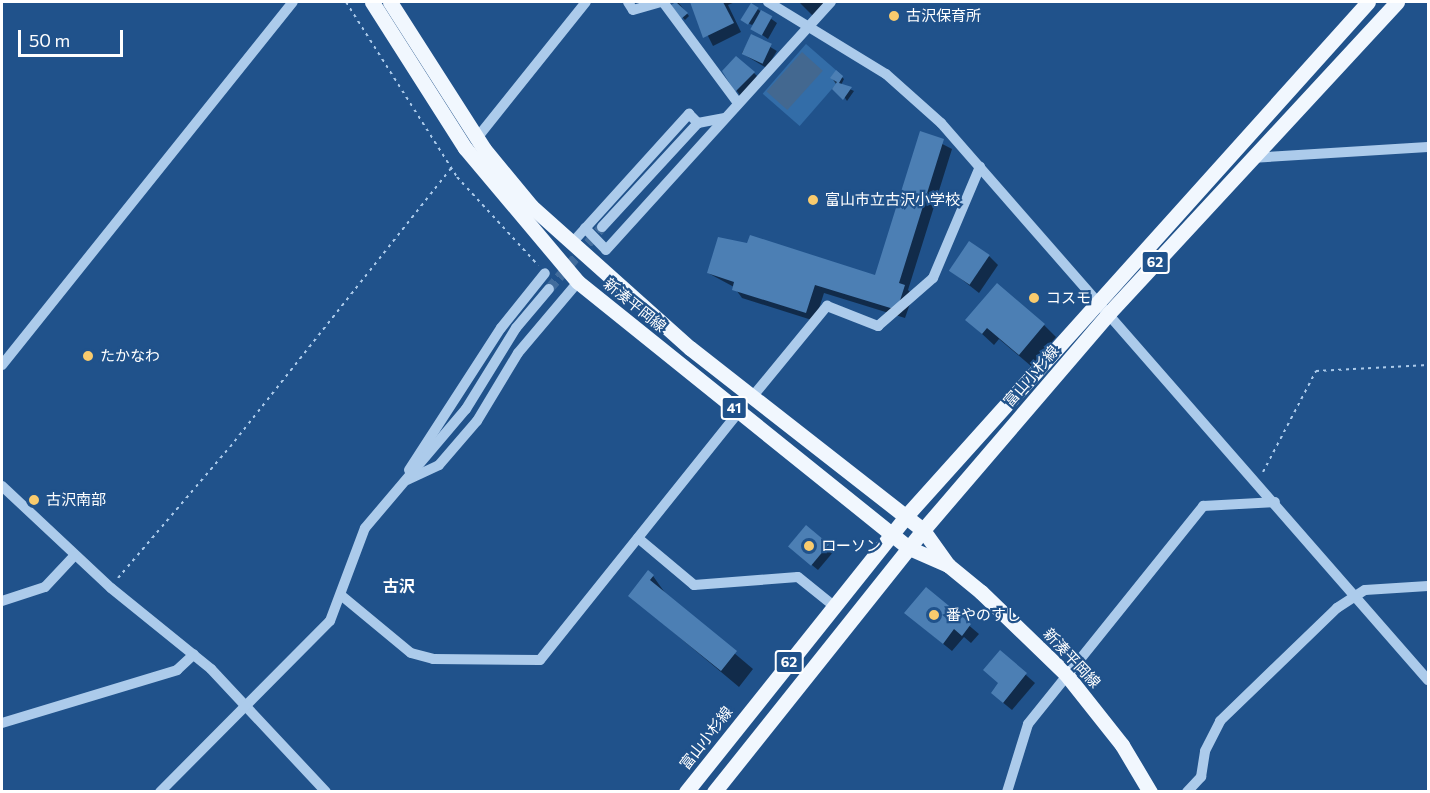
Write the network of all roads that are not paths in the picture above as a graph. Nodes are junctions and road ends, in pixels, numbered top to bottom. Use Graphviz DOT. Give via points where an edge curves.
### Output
graph roads {
  1 [pos="293,2"];
  2 [pos="372,2"];
  3 [pos="390,2"];
  4 [pos="586,2"];
  5 [pos="628,2"];
  6 [pos="662,2"];
  7 [pos="768,2"];
  8 [pos="831,2"];
  9 [pos="1368,2"];
  10 [pos="1397,2"];
  11 [pos="808,26"];
  12 [pos="738,103"];
  13 [pos="724,118"];
  14 [pos="698,123"];
  15 [pos="477,138"];
  16 [pos="1428,147"];
  17 [pos="1248,158"];
  18 [pos="980,167"];
  19 [pos="585,228"];
  20 [pos="602,228"];
  21 [pos="571,244"];
  22 [pos="545,273"];
  23 [pos="578,282"];
  24 [pos="549,289"];
  25 [pos="1097,300"];
  26 [pos="1109,313"];
  27 [pos="2,364"];
  28 [pos="753,396"];
  29 [pos="739,412"];
  30 [pos="404,481"];
  31 [pos="2,486"];
  32 [pos="1275,502"];
  33 [pos="906,516"];
  34 [pos="923,530"];
  35 [pos="892,533"];
  36 [pos="638,538"];
  37 [pos="909,548"];
  38 [pos="74,556"];
  39 [pos="948,565"];
  40 [pos="1428,586"];
  41 [pos="342,596"];
  42 [pos="1355,596"];
  43 [pos="2,601"];
  44 [pos="834,606"];
  45 [pos="194,654"];
  46 [pos="1065,673"];
  47 [pos="1428,680"];
  48 [pos="245,703"];
  49 [pos="2,723"];
  50 [pos="160,792"];
  51 [pos="326,792"];
  52 [pos="686,792"];
  53 [pos="714,792"];
  54 [pos="1007,792"];
  55 [pos="1150,792"];
  56 [pos="1187,792"];
  1 -- 27 [label="street"];
  2 -- 23 [label="main road, 新湊平岡線 / 41" via="465,148"];
  3 -- 15 [label="main road, 新湊平岡線 / 41"];
  4 -- 15 [label="street"];
  5 -- 6 [label="street" via="633,10"];
  6 -- 12 [label="street"];
  7 -- 11 [label="street"];
  8 -- 11 [label="street"];
  9 -- 25 [label="main road, 富山小杉線 / 62"];
  10 -- 17 [label="main road, 富山小杉線 / 62"];
  11 -- 12 [label="street"];
  11 -- 18 [label="street" via="910,91"];
  12 -- 13 [label="street"];
  13 -- 14 [label="street"];
  13 -- 19 [label="street" via="606,250"];
  14 -- 19 [label="street" via="688,114"];
  14 -- 20 [label="street"];
  15 -- 21 [label="main road, 新湊平岡線 / 41"];
  16 -- 17 [label="street"];
  17 -- 26 [label="main road, 富山小杉線 / 62"];
  18 -- 25 [label="street"];
  18 -- 28 [label="street" via="933,278 878,326 827,306"];
  19 -- 21 [label="street"];
  21 -- 28 [label="main road, 新湊平岡線 / 41"];
  22 -- 30 [label="street" via="501,328 419,449"];
  23 -- 29 [label="main road, 新湊平岡線 / 41"];
  23 -- 30 [label="street" via="518,353 477,421 439,465"];
  24 -- 30 [label="street" via="516,328 466,409"];
  25 -- 26 [label="street"];
  25 -- 33 [label="main road, 富山小杉線 / 62"];
  26 -- 32 [label="street"];
  26 -- 34 [label="main road, 富山小杉線 / 62"];
  28 -- 33 [label="main road, 新湊平岡線 / 41"];
  29 -- 35 [label="main road, 新湊平岡線 / 41"];
  29 -- 36 [label="street"];
  30 -- 41 [label="street" via="365,528"];
  31 -- 38 [label="street"];
  32 -- 42 [label="street"];
  32 -- 46 [label="street" via="1203,506"];
  33 -- 34 [label="main road, 新湊平岡線 / 41"];
  33 -- 35 [label="main road, 富山小杉線 / 62"];
  34 -- 37 [label="main road, 富山小杉線 / 62"];
  34 -- 39 [label="main road, 新湊平岡線 / 41"];
  35 -- 37 [label="main road, 新湊平岡線 / 41"];
  35 -- 44 [label="main road, 富山小杉線 / 62"];
  36 -- 41 [label="street" via="540,660 434,659 411,653"];
  36 -- 44 [label="street" via="694,585 798,577"];
  37 -- 39 [label="main road, 新湊平岡線 / 41"];
  37 -- 53 [label="main road, 富山小杉線 / 62"];
  38 -- 43 [label="street" via="45,587"];
  38 -- 45 [label="street"];
  39 -- 46 [label="main road, 新湊平岡線 / 41"];
  40 -- 42 [label="street" via="1365,590"];
  41 -- 48 [label="street" via="330,621"];
  42 -- 47 [label="street"];
  42 -- 56 [label="street" via="1220,722 1205,751 1201,777"];
  44 -- 52 [label="main road, 富山小杉線 / 62"];
  45 -- 48 [label="street"];
  45 -- 49 [label="street" via="177,670"];
  46 -- 54 [label="street" via="1028,724"];
  46 -- 55 [label="main road, 新湊平岡線 / 41" via="1122,745"];
  48 -- 50 [label="street"];
  48 -- 51 [label="street"];
}
